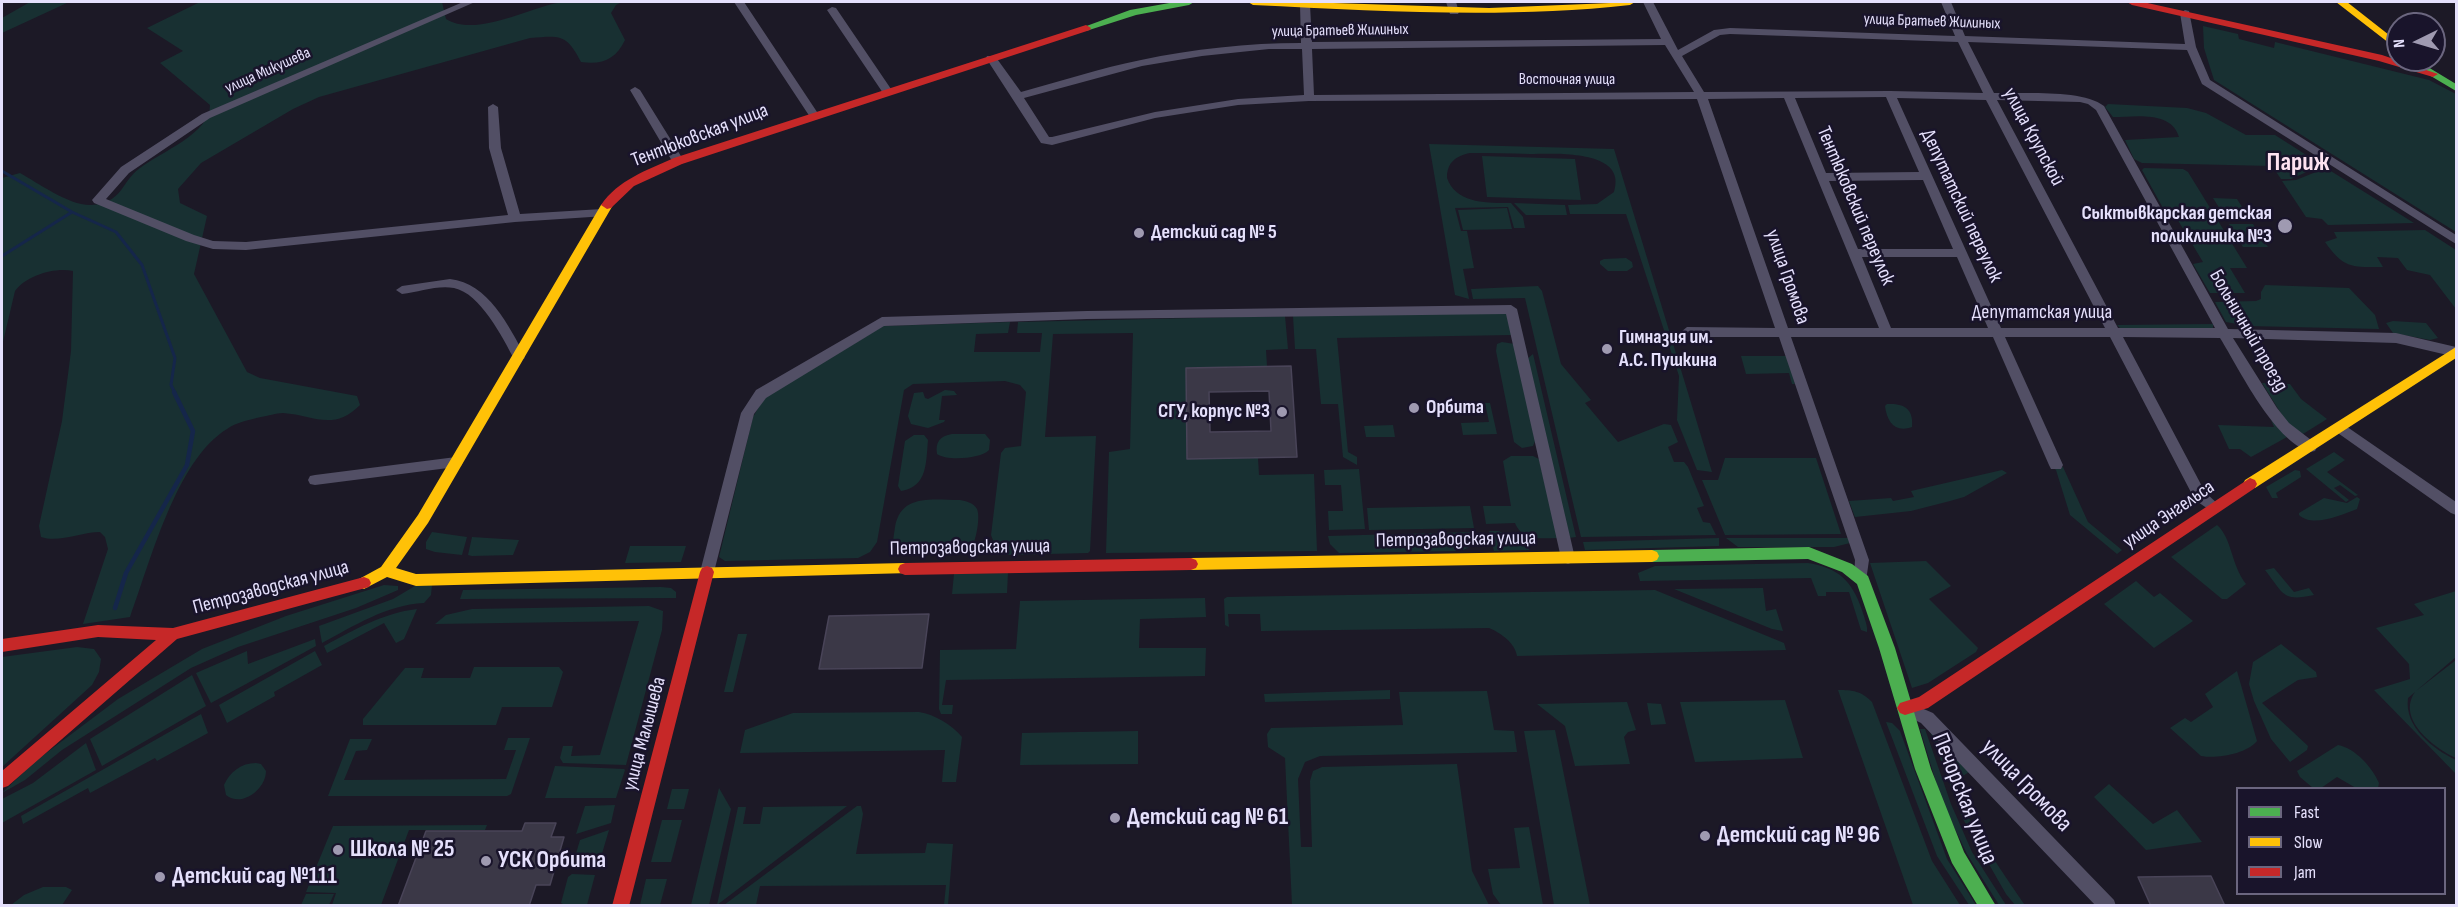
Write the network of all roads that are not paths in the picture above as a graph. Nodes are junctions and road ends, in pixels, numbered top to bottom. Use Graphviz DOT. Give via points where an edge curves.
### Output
graph roads {
  1 [pos="470,2"];
  2 [pos="739,2"];
  3 [pos="1189,2"];
  4 [pos="1253,2"];
  5 [pos="1630,2"];
  6 [pos="1648,2"];
  7 [pos="1946,2"];
  8 [pos="2133,2"];
  9 [pos="2341,2"];
  10 [pos="1305,5"];
  11 [pos="1544,6"];
  12 [pos="1453,7"];
  13 [pos="832,10"];
  14 [pos="2185,13"];
  15 [pos="1961,38"];
  16 [pos="2386,38"];
  17 [pos="1668,42"];
  18 [pos="1306,45"];
  19 [pos="2191,47"];
  20 [pos="1677,55"];
  21 [pos="991,58"];
  22 [pos="2430,72"];
  23 [pos="2433,74"];
  24 [pos="2457,88"];
  25 [pos="634,90"];
  26 [pos="887,91"];
  27 [pos="1890,94"];
  28 [pos="1701,95"];
  29 [pos="1788,95"];
  30 [pos="1018,96"];
  31 [pos="1989,97"];
  32 [pos="1309,98"];
  33 [pos="2092,102"];
  34 [pos="493,107"];
  35 [pos="814,115"];
  36 [pos="678,161"];
  37 [pos="1925,176"];
  38 [pos="1822,177"];
  39 [pos="602,213"];
  40 [pos="514,218"];
  41 [pos="2457,240"];
  42 [pos="1854,253"];
  43 [pos="1961,253"];
  44 [pos="402,290"];
  45 [pos="1687,332"];
  46 [pos="1784,332"];
  47 [pos="1887,332"];
  48 [pos="1998,332"];
  49 [pos="2114,333"];
  50 [pos="2224,333"];
  51 [pos="2457,352"];
  52 [pos="519,356"];
  53 [pos="2340,427"];
  54 [pos="2310,447"];
  55 [pos="456,462"];
  56 [pos="2056,465"];
  57 [pos="315,480"];
  58 [pos="2214,507"];
  59 [pos="2457,509"];
  60 [pos="1568,558"];
  61 [pos="386,571"];
  62 [pos="707,572"];
  63 [pos="1861,577"];
  64 [pos="173,634"];
  65 [pos="2,645"];
  66 [pos="1905,708"];
  67 [pos="2,781"];
  68 [pos="2104,902"];
  69 [pos="620,906"];
  70 [pos="1988,906"];
  1 -- 40 [label="street, улица Микушева" via="206,116 125,170 98,200 213,245 246,246"];
  2 -- 35 [label="street"];
  3 -- 21 [label="street, Тентюковская улица" via="1134,12"];
  4 -- 10 [label="street"];
  5 -- 11 [label="street" via="1601,7"];
  6 -- 17 [label="street, улица Громова"];
  7 -- 15 [label="street, улица Крупской"];
  8 -- 14 [label="street"];
  9 -- 16 [label="street"];
  10 -- 12 [label="street"];
  10 -- 18 [label="street"];
  11 -- 12 [label="street"];
  13 -- 26 [label="street"];
  14 -- 19 [label="street"];
  14 -- 23 [label="street" via="2382,58"];
  15 -- 19 [label="street, улица Братьев Жилиных"];
  15 -- 20 [label="street, улица Братьев Жилиных" via="1730,31 1718,32"];
  15 -- 31 [label="street, улица Крупской"];
  17 -- 18 [label="street, улица Братьев Жилиных"];
  17 -- 20 [label="street, улица Громова"];
  18 -- 30 [label="street, улица Братьев Жилиных" via="1202,52 1100,73"];
  18 -- 32 [label="street"];
  19 -- 41 [label="street" via="2201,74 2214,88"];
  20 -- 28 [label="street, улица Громова"];
  21 -- 26 [label="street, Тентюковская улица"];
  21 -- 30 [label="street"];
  22 -- 23 [label="street"];
  23 -- 24 [label="street"];
  25 -- 36 [label="street"];
  26 -- 35 [label="street, Тентюковская улица"];
  27 -- 29 [label="street, Восточная улица"];
  27 -- 31 [label="street, Восточная улица"];
  27 -- 37 [label="street, Депутатский переулок"];
  28 -- 29 [label="street, Восточная улица"];
  28 -- 32 [label="street, Восточная улица"];
  28 -- 46 [label="street, улица Громова"];
  29 -- 38 [label="street, Тентюковский переулок"];
  30 -- 32 [label="street, Восточная улица" via="1045,140 1057,141 1194,108"];
  31 -- 33 [label="street, Восточная улица"];
  31 -- 49 [label="street, улица Крупской"];
  33 -- 50 [label="street, Больничный проезд" via="2100,108"];
  34 -- 40 [label="street" via="495,148"];
  35 -- 36 [label="street, Тентюковская улица"];
  36 -- 39 [label="street, Тентюковская улица" via="633,181 612,198"];
  37 -- 38 [label="street"];
  37 -- 43 [label="street, Депутатский переулок"];
  38 -- 42 [label="street, Тентюковский переулок"];
  39 -- 40 [label="street"];
  39 -- 52 [label="street, Тентюковская улица"];
  42 -- 43 [label="street"];
  42 -- 47 [label="street, Тентюковский переулок"];
  43 -- 48 [label="street, Депутатский переулок"];
  44 -- 52 [label="street" via="445,283 467,287 494,316"];
  45 -- 46 [label="street, Депутатская улица"];
  46 -- 47 [label="street, Депутатская улица"];
  46 -- 63 [label="street, улица Громова" via="1862,560"];
  47 -- 48 [label="street, Депутатская улица"];
  48 -- 49 [label="street, Депутатская улица"];
  48 -- 56 [label="street, Депутатский переулок"];
  49 -- 50 [label="street, Депутатская улица"];
  49 -- 58 [label="street, улица Крупской" via="2200,496"];
  50 -- 51 [label="street, Депутатская улица" via="2396,338"];
  50 -- 54 [label="street, Больничный проезд" via="2274,415"];
  51 -- 53 [label="street, улица Энгельса"];
  52 -- 55 [label="street, Тентюковская улица"];
  53 -- 54 [label="street, улица Энгельса"];
  53 -- 59 [label="street"];
  54 -- 58 [label="street, улица Энгельса"];
  55 -- 57 [label="street"];
  55 -- 61 [label="street, Тентюковская улица" via="423,519"];
  58 -- 66 [label="street, улица Энгельса" via="1923,703"];
  60 -- 62 [label="street, Петрозаводская улица"];
  60 -- 62 [label="street" via="1511,309 1087,315 882,322 761,394 748,413"];
  60 -- 63 [label="street, Петрозаводская улица" via="1809,553"];
  61 -- 62 [label="street, Петрозаводская улица" via="416,580"];
  61 -- 64 [label="street, Петрозаводская улица" via="334,592"];
  62 -- 69 [label="street, улица Малышева"];
  63 -- 66 [label="street"];
  64 -- 65 [label="street" via="98,631"];
  64 -- 67 [label="street, Петрозаводская улица"];
  66 -- 68 [label="street, улица Громова" via="1927,718"];
  66 -- 70 [label="street, Печорская улица" via="1923,769 1958,857"];
}
